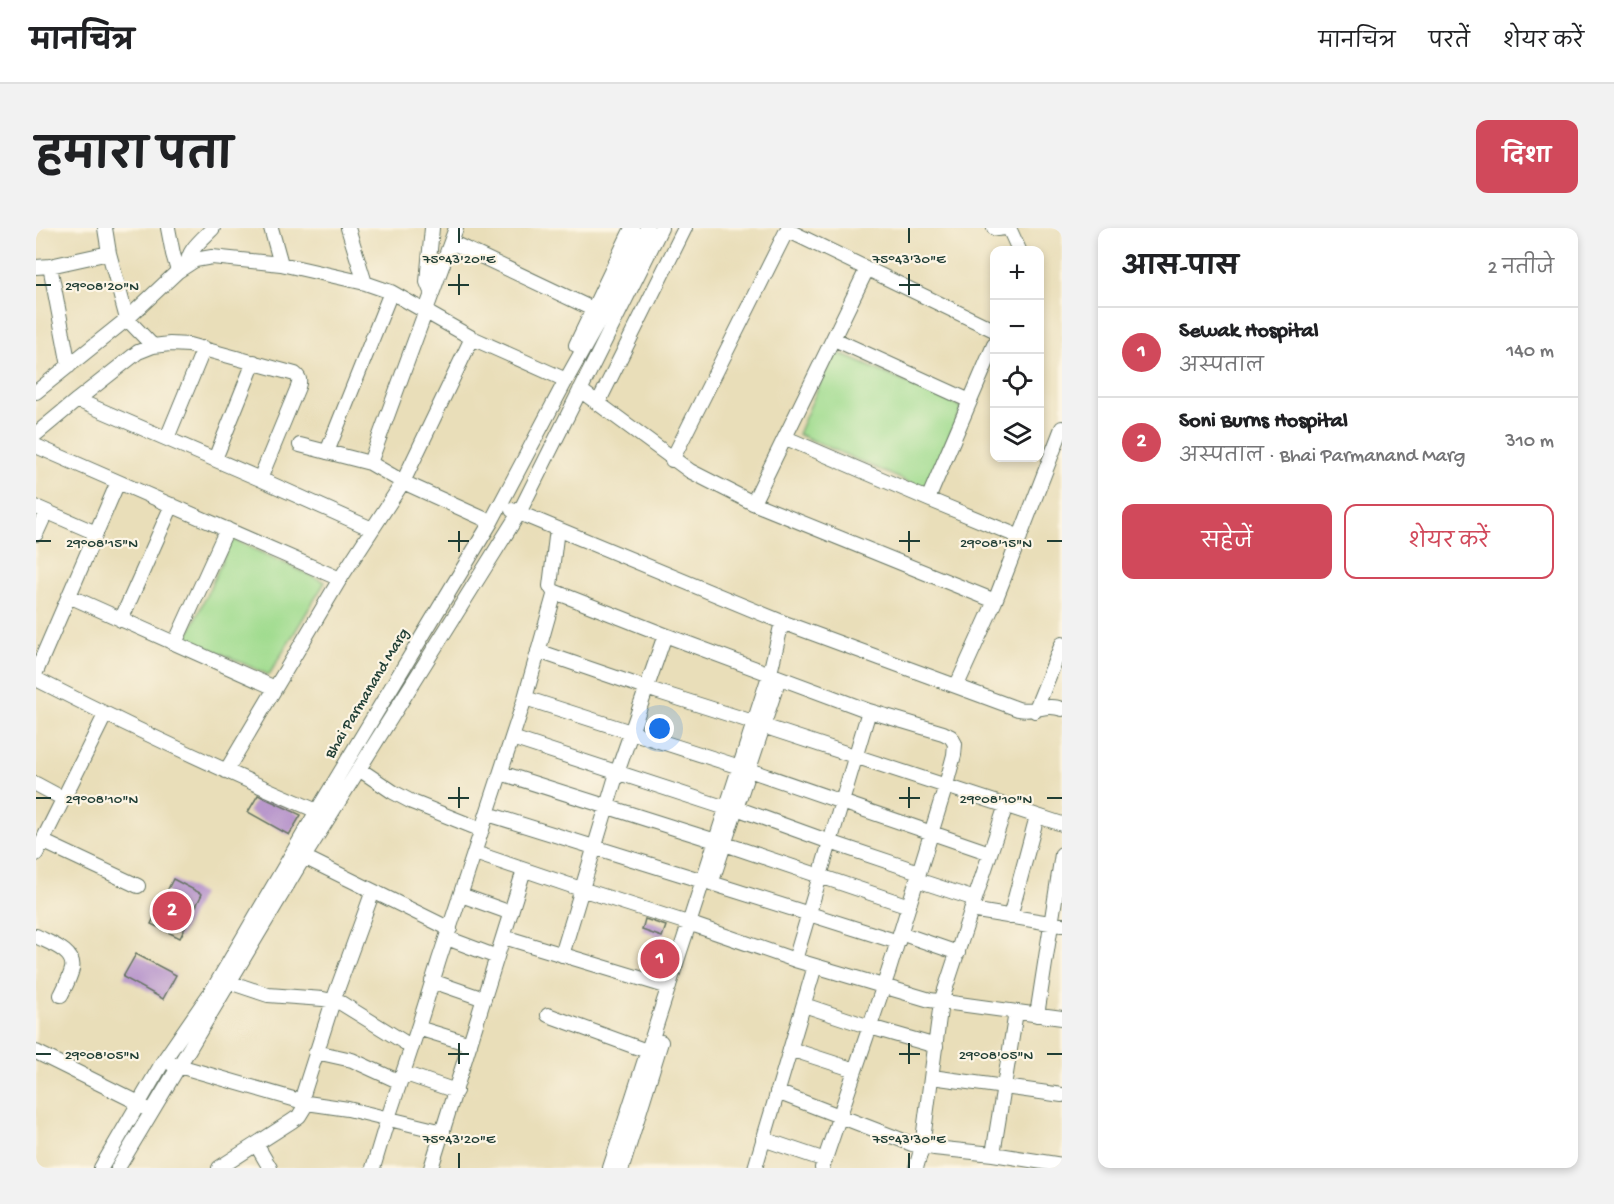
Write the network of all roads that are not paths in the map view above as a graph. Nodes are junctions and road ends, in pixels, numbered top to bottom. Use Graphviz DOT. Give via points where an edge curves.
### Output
graph roads {
  1 [pos="105,228"];
  2 [pos="168,228"];
  3 [pos="213,228"];
  4 [pos="270,228"];
  5 [pos="348,228"];
  6 [pos="432,228"];
  7 [pos="456,228"];
  8 [pos="661,228"];
  9 [pos="685,228"];
  10 [pos="993,228"];
  11 [pos="1007,228"];
  12 [pos="788,229"];
  13 [pos="637,230"];
  14 [pos="451,242"];
  15 [pos="1017,246"];
  16 [pos="109,253"];
  17 [pos="281,264"];
  18 [pos="43,266"];
  19 [pos="183,268"];
  20 [pos="867,269"];
  21 [pos="365,283"];
  22 [pos="390,292"];
  23 [pos="432,294"];
  24 [pos="426,311"];
  25 [pos="598,312"];
  26 [pos="127,319"];
  27 [pos="990,328"];
  28 [pos="472,338"];
  29 [pos="834,339"];
  30 [pos="153,346"];
  31 [pos="204,348"];
  32 [pos="990,354"];
  33 [pos="254,362"];
  34 [pos="69,366"];
  35 [pos="563,378"];
  36 [pos="580,390"];
  37 [pos="36,392"];
  38 [pos="77,399"];
  39 [pos="970,401"];
  40 [pos="598,403"];
  41 [pos="1062,428"];
  42 [pos="36,434"];
  43 [pos="167,438"];
  44 [pos="786,438"];
  45 [pos="300,445"];
  46 [pos="36,446"];
  47 [pos="327,452"];
  48 [pos="214,459"];
  49 [pos="672,460"];
  50 [pos="370,463"];
  51 [pos="260,478"];
  52 [pos="118,482"];
  53 [pos="402,482"];
  54 [pos="928,499"];
  55 [pos="753,502"];
  56 [pos="500,505"];
  57 [pos="172,506"];
  58 [pos="41,509"];
  59 [pos="519,513"];
  60 [pos="491,522"];
  61 [pos="372,529"];
  62 [pos="557,529"];
  63 [pos="227,530"];
  64 [pos="96,533"];
  65 [pos="36,534"];
  66 [pos="1020,537"];
  67 [pos="340,579"];
  68 [pos="555,592"];
  69 [pos="69,596"];
  70 [pos="995,601"];
  71 [pos="121,620"];
  72 [pos="782,622"];
  73 [pos="665,635"];
  74 [pos="175,643"];
  75 [pos="1062,644"];
  76 [pos="538,651"];
  77 [pos="36,672"];
  78 [pos="774,676"];
  79 [pos="36,680"];
  80 [pos="957,685"];
  81 [pos="275,688"];
  82 [pos="646,688"];
  83 [pos="525,698"];
  84 [pos="1062,709"];
  85 [pos="869,711"];
  86 [pos="1035,711"];
  87 [pos="105,715"];
  88 [pos="758,724"];
  89 [pos="630,733"];
  90 [pos="512,738"];
  91 [pos="855,756"];
  92 [pos="744,768"];
  93 [pos="359,769"];
  94 [pos="226,771"];
  95 [pos="501,773"];
  96 [pos="617,773"];
  97 [pos="36,784"];
  98 [pos="946,785"];
  99 [pos="64,799"];
  100 [pos="842,803"];
  101 [pos="1006,805"];
  102 [pos="606,807"];
  103 [pos="731,808"];
  104 [pos="322,814"];
  105 [pos="488,814"];
  106 [pos="1037,816"];
  107 [pos="1062,824"];
  108 [pos="482,830"];
  109 [pos="931,833"];
  110 [pos="720,842"];
  111 [pos="830,843"];
  112 [pos="39,847"];
  113 [pos="594,847"];
  114 [pos="475,853"];
  115 [pos="990,853"];
  116 [pos="1062,854"];
  117 [pos="304,857"];
  118 [pos="524,870"];
  119 [pos="918,876"];
  120 [pos="820,877"];
  121 [pos="707,882"];
  122 [pos="138,886"];
  123 [pos="581,889"];
  124 [pos="373,891"];
  125 [pos="461,896"];
  126 [pos="973,905"];
  127 [pos="909,906"];
  128 [pos="511,913"];
  129 [pos="809,914"];
  130 [pos="1010,917"];
  131 [pos="693,924"];
  132 [pos="1057,925"];
  133 [pos="448,933"];
  134 [pos="36,936"];
  135 [pos="504,937"];
  136 [pos="899,937"];
  137 [pos="958,953"];
  138 [pos="562,954"];
  139 [pos="497,957"];
  140 [pos="795,960"];
  141 [pos="815,966"];
  142 [pos="432,981"];
  143 [pos="229,982"];
  144 [pos="883,986"];
  145 [pos="669,987"];
  146 [pos="61,995"];
  147 [pos="484,999"];
  148 [pos="333,1001"];
  149 [pos="942,1002"];
  150 [pos="804,1005"];
  151 [pos="1016,1012"];
  152 [pos="665,1013"];
  153 [pos="1037,1014"];
  154 [pos="548,1015"];
  155 [pos="1062,1018"];
  156 [pos="870,1026"];
  157 [pos="418,1028"];
  158 [pos="470,1044"];
  159 [pos="936,1046"];
  160 [pos="412,1047"];
  161 [pos="790,1049"];
  162 [pos="36,1052"];
  163 [pos="316,1052"];
  164 [pos="653,1053"];
  165 [pos="164,1060"];
  166 [pos="179,1066"];
  167 [pos="855,1070"];
  168 [pos="402,1077"];
  169 [pos="932,1077"];
  170 [pos="1003,1087"];
  171 [pos="456,1091"];
  172 [pos="777,1092"];
  173 [pos="1062,1095"];
  174 [pos="304,1102"];
  175 [pos="139,1103"];
  176 [pos="151,1113"];
  177 [pos="839,1117"];
  178 [pos="388,1118"];
  179 [pos="443,1132"];
  180 [pos="763,1139"];
  181 [pos="256,1144"];
  182 [pos="922,1147"];
  183 [pos="993,1154"];
  184 [pos="824,1164"];
  185 [pos="1062,1164"];
  186 [pos="101,1168"];
  187 [pos="118,1168"];
  188 [pos="219,1168"];
  189 [pos="270,1168"];
  190 [pos="374,1168"];
  191 [pos="431,1168"];
  192 [pos="610,1168"];
  193 [pos="622,1168"];
  194 [pos="755,1168"];
  195 [pos="916,1168"];
  1 -- 16 [label="street"];
  2 -- 19 [label="street" via="172,254"];
  3 -- 19 [label="street" via="190,253"];
  4 -- 17 [label="street"];
  5 -- 21 [label="street"];
  6 -- 23 [label="street" via="427,282"];
  7 -- 14 [label="street"];
  8 -- 36 [label="street, Bhai Parmanand Marg"];
  9 -- 40 [label="street"];
  10 -- 11 [label="street"];
  11 -- 15 [label="street"];
  12 -- 20 [label="street"];
  12 -- 49 [label="street"];
  13 -- 25 [label="street, Bhai Parmanand Marg"];
  14 -- 23 [label="street"];
  14 -- 25 [label="street"];
  16 -- 18 [label="street"];
  16 -- 26 [label="street"];
  17 -- 19 [label="street" via="212,257 195,260"];
  17 -- 21 [label="street"];
  18 -- 34 [label="street"];
  19 -- 26 [label="street"];
  20 -- 27 [label="street"];
  20 -- 29 [label="street"];
  21 -- 22 [label="street"];
  22 -- 24 [label="street"];
  22 -- 47 [label="street"];
  23 -- 24 [label="street"];
  24 -- 28 [label="street"];
  24 -- 50 [label="street"];
  25 -- 35 [label="street, Bhai Parmanand Marg"];
  26 -- 30 [label="street"];
  26 -- 34 [label="street"];
  28 -- 35 [label="street"];
  28 -- 53 [label="street"];
  29 -- 39 [label="street"];
  29 -- 44 [label="street"];
  30 -- 31 [label="street"];
  30 -- 38 [label="street" via="138,352"];
  31 -- 33 [label="street"];
  31 -- 43 [label="street"];
  32 -- 39 [label="street"];
  33 -- 48 [label="street"];
  33 -- 51 [label="street" via="295,374 300,381"];
  34 -- 37 [label="street"];
  35 -- 56 [label="street, Bhai Parmanand Marg"];
  36 -- 40 [label="street"];
  36 -- 59 [label="street, Bhai Parmanand Marg"];
  38 -- 42 [label="street"];
  38 -- 43 [label="street"];
  39 -- 54 [label="street"];
  40 -- 49 [label="street"];
  41 -- 66 [label="street"];
  43 -- 48 [label="street"];
  44 -- 54 [label="street"];
  44 -- 55 [label="street"];
  45 -- 47 [label="street"];
  46 -- 52 [label="street"];
  47 -- 50 [label="street"];
  48 -- 51 [label="street"];
  49 -- 55 [label="street"];
  50 -- 53 [label="street"];
  51 -- 61 [label="street"];
  52 -- 57 [label="street"];
  52 -- 64 [label="street"];
  53 -- 60 [label="street"];
  53 -- 61 [label="street"];
  54 -- 66 [label="street"];
  55 -- 70 [label="street"];
  56 -- 59 [label="street"];
  56 -- 60 [label="street, Bhai Parmanand Marg"];
  57 -- 63 [label="street"];
  57 -- 71 [label="street"];
  58 -- 64 [label="street"];
  58 -- 65 [label="street"];
  59 -- 62 [label="street"];
  59 -- 93 [label="street, Bhai Parmanand Marg"];
  60 -- 104 [label="street, Bhai Parmanand Marg"];
  61 -- 67 [label="street"];
  62 -- 68 [label="street" via="550,586"];
  62 -- 72 [label="street"];
  63 -- 67 [label="street"];
  63 -- 74 [label="street"];
  64 -- 69 [label="street"];
  66 -- 70 [label="street"];
  67 -- 81 [label="street"];
  68 -- 73 [label="street"];
  68 -- 76 [label="street"];
  69 -- 71 [label="street"];
  69 -- 77 [label="street"];
  70 -- 80 [label="street"];
  71 -- 74 [label="street"];
  72 -- 78 [label="street"];
  72 -- 80 [label="street"];
  73 -- 78 [label="street"];
  73 -- 82 [label="street"];
  74 -- 81 [label="street"];
  75 -- 86 [label="street"];
  76 -- 82 [label="street"];
  76 -- 83 [label="street"];
  78 -- 85 [label="street"];
  78 -- 88 [label="street"];
  79 -- 87 [label="street"];
  80 -- 86 [label="street" via="1018,709"];
  81 -- 94 [label="street"];
  82 -- 88 [label="street"];
  82 -- 89 [label="street"];
  83 -- 89 [label="street"];
  83 -- 90 [label="street"];
  84 -- 86 [label="street" via="1054,706"];
  85 -- 91 [label="street"];
  85 -- 98 [label="street" via="951,737 954,755"];
  87 -- 94 [label="street"];
  87 -- 99 [label="street"];
  88 -- 91 [label="street"];
  88 -- 92 [label="street"];
  89 -- 92 [label="street"];
  89 -- 96 [label="street"];
  90 -- 95 [label="street"];
  90 -- 96 [label="street"];
  91 -- 98 [label="street"];
  91 -- 100 [label="street"];
  92 -- 100 [label="street"];
  92 -- 103 [label="street"];
  93 -- 104 [label="street, Bhai Parmanand Marg"];
  93 -- 108 [label="street" via="393,792"];
  94 -- 104 [label="street"];
  95 -- 102 [label="street"];
  95 -- 105 [label="street"];
  96 -- 102 [label="street"];
  96 -- 103 [label="street"];
  97 -- 99 [label="street"];
  98 -- 101 [label="street"];
  98 -- 109 [label="street"];
  99 -- 112 [label="street"];
  100 -- 109 [label="street"];
  100 -- 111 [label="street"];
  101 -- 106 [label="street"];
  101 -- 115 [label="street"];
  102 -- 110 [label="street"];
  102 -- 113 [label="street"];
  103 -- 110 [label="street"];
  103 -- 111 [label="street"];
  104 -- 117 [label="street, Bhai Parmanand Marg"];
  104 -- 165 [label="street, Bhai Parmanand Marg"];
  105 -- 108 [label="street"];
  105 -- 113 [label="street"];
  106 -- 107 [label="street"];
  106 -- 130 [label="street"];
  108 -- 114 [label="street"];
  109 -- 115 [label="street"];
  109 -- 119 [label="street"];
  110 -- 120 [label="street"];
  110 -- 121 [label="street"];
  111 -- 119 [label="street"];
  111 -- 120 [label="street"];
  112 -- 122 [label="street"];
  113 -- 121 [label="street"];
  113 -- 123 [label="street"];
  114 -- 118 [label="street"];
  114 -- 125 [label="street"];
  115 -- 126 [label="street"];
  116 -- 132 [label="street"];
  117 -- 124 [label="street"];
  117 -- 143 [label="street, Bhai Parmanand Marg"];
  118 -- 123 [label="street"];
  118 -- 128 [label="street"];
  119 -- 126 [label="street"];
  119 -- 127 [label="street"];
  120 -- 127 [label="street"];
  120 -- 129 [label="street"];
  121 -- 129 [label="street"];
  121 -- 131 [label="street"];
  123 -- 131 [label="street"];
  123 -- 138 [label="street"];
  124 -- 133 [label="street"];
  124 -- 148 [label="street"];
  125 -- 128 [label="street"];
  125 -- 133 [label="street"];
  126 -- 130 [label="street"];
  126 -- 137 [label="street"];
  127 -- 136 [label="street"];
  128 -- 135 [label="street"];
  129 -- 136 [label="street"];
  129 -- 140 [label="street"];
  130 -- 132 [label="street"];
  131 -- 140 [label="street"];
  131 -- 145 [label="street"];
  131 -- 152 [label="street"];
  132 -- 153 [label="street"];
  133 -- 139 [label="street"];
  133 -- 142 [label="street"];
  134 -- 146 [label="street" via="72,958 73,966"];
  135 -- 138 [label="street"];
  135 -- 139 [label="street"];
  136 -- 137 [label="street"];
  136 -- 144 [label="street"];
  137 -- 149 [label="street"];
  138 -- 145 [label="street"];
  139 -- 147 [label="street"];
  140 -- 141 [label="street"];
  141 -- 144 [label="street"];
  141 -- 150 [label="street"];
  142 -- 147 [label="street"];
  142 -- 157 [label="street"];
  143 -- 148 [label="street" via="268,995"];
  143 -- 166 [label="street, Bhai Parmanand Marg"];
  144 -- 149 [label="street"];
  144 -- 156 [label="street"];
  145 -- 152 [label="street"];
  147 -- 158 [label="street"];
  148 -- 160 [label="street"];
  148 -- 163 [label="street"];
  149 -- 151 [label="street"];
  149 -- 159 [label="street"];
  150 -- 156 [label="street"];
  150 -- 161 [label="street"];
  151 -- 153 [label="street"];
  151 -- 170 [label="street"];
  152 -- 164 [label="street"];
  153 -- 155 [label="street"];
  154 -- 164 [label="street"];
  156 -- 159 [label="street"];
  156 -- 167 [label="street"];
  157 -- 158 [label="street"];
  157 -- 160 [label="street"];
  158 -- 171 [label="street"];
  159 -- 169 [label="street"];
  160 -- 168 [label="street"];
  161 -- 167 [label="street"];
  161 -- 172 [label="street"];
  162 -- 175 [label="street"];
  163 -- 168 [label="street"];
  163 -- 174 [label="street"];
  164 -- 192 [label="street"];
  164 -- 193 [label="street"];
  165 -- 166 [label="street"];
  165 -- 175 [label="street, Bhai Parmanand Marg"];
  166 -- 174 [label="street"];
  166 -- 176 [label="street, Bhai Parmanand Marg"];
  167 -- 177 [label="street"];
  168 -- 171 [label="street"];
  168 -- 178 [label="street"];
  169 -- 170 [label="street"];
  169 -- 182 [label="street"];
  170 -- 173 [label="street"];
  170 -- 183 [label="street"];
  171 -- 179 [label="street"];
  172 -- 177 [label="street"];
  172 -- 180 [label="street"];
  174 -- 178 [label="street"];
  174 -- 181 [label="street" via="299,1116"];
  175 -- 176 [label="street"];
  175 -- 186 [label="street, Bhai Parmanand Marg"];
  176 -- 187 [label="street, Bhai Parmanand Marg"];
  177 -- 182 [label="street"];
  177 -- 184 [label="street"];
  178 -- 179 [label="street"];
  178 -- 190 [label="street"];
  179 -- 191 [label="street"];
  180 -- 184 [label="street"];
  180 -- 194 [label="street"];
  181 -- 188 [label="street"];
  181 -- 189 [label="street"];
  182 -- 183 [label="street"];
  182 -- 195 [label="street"];
  183 -- 185 [label="street"];
}
